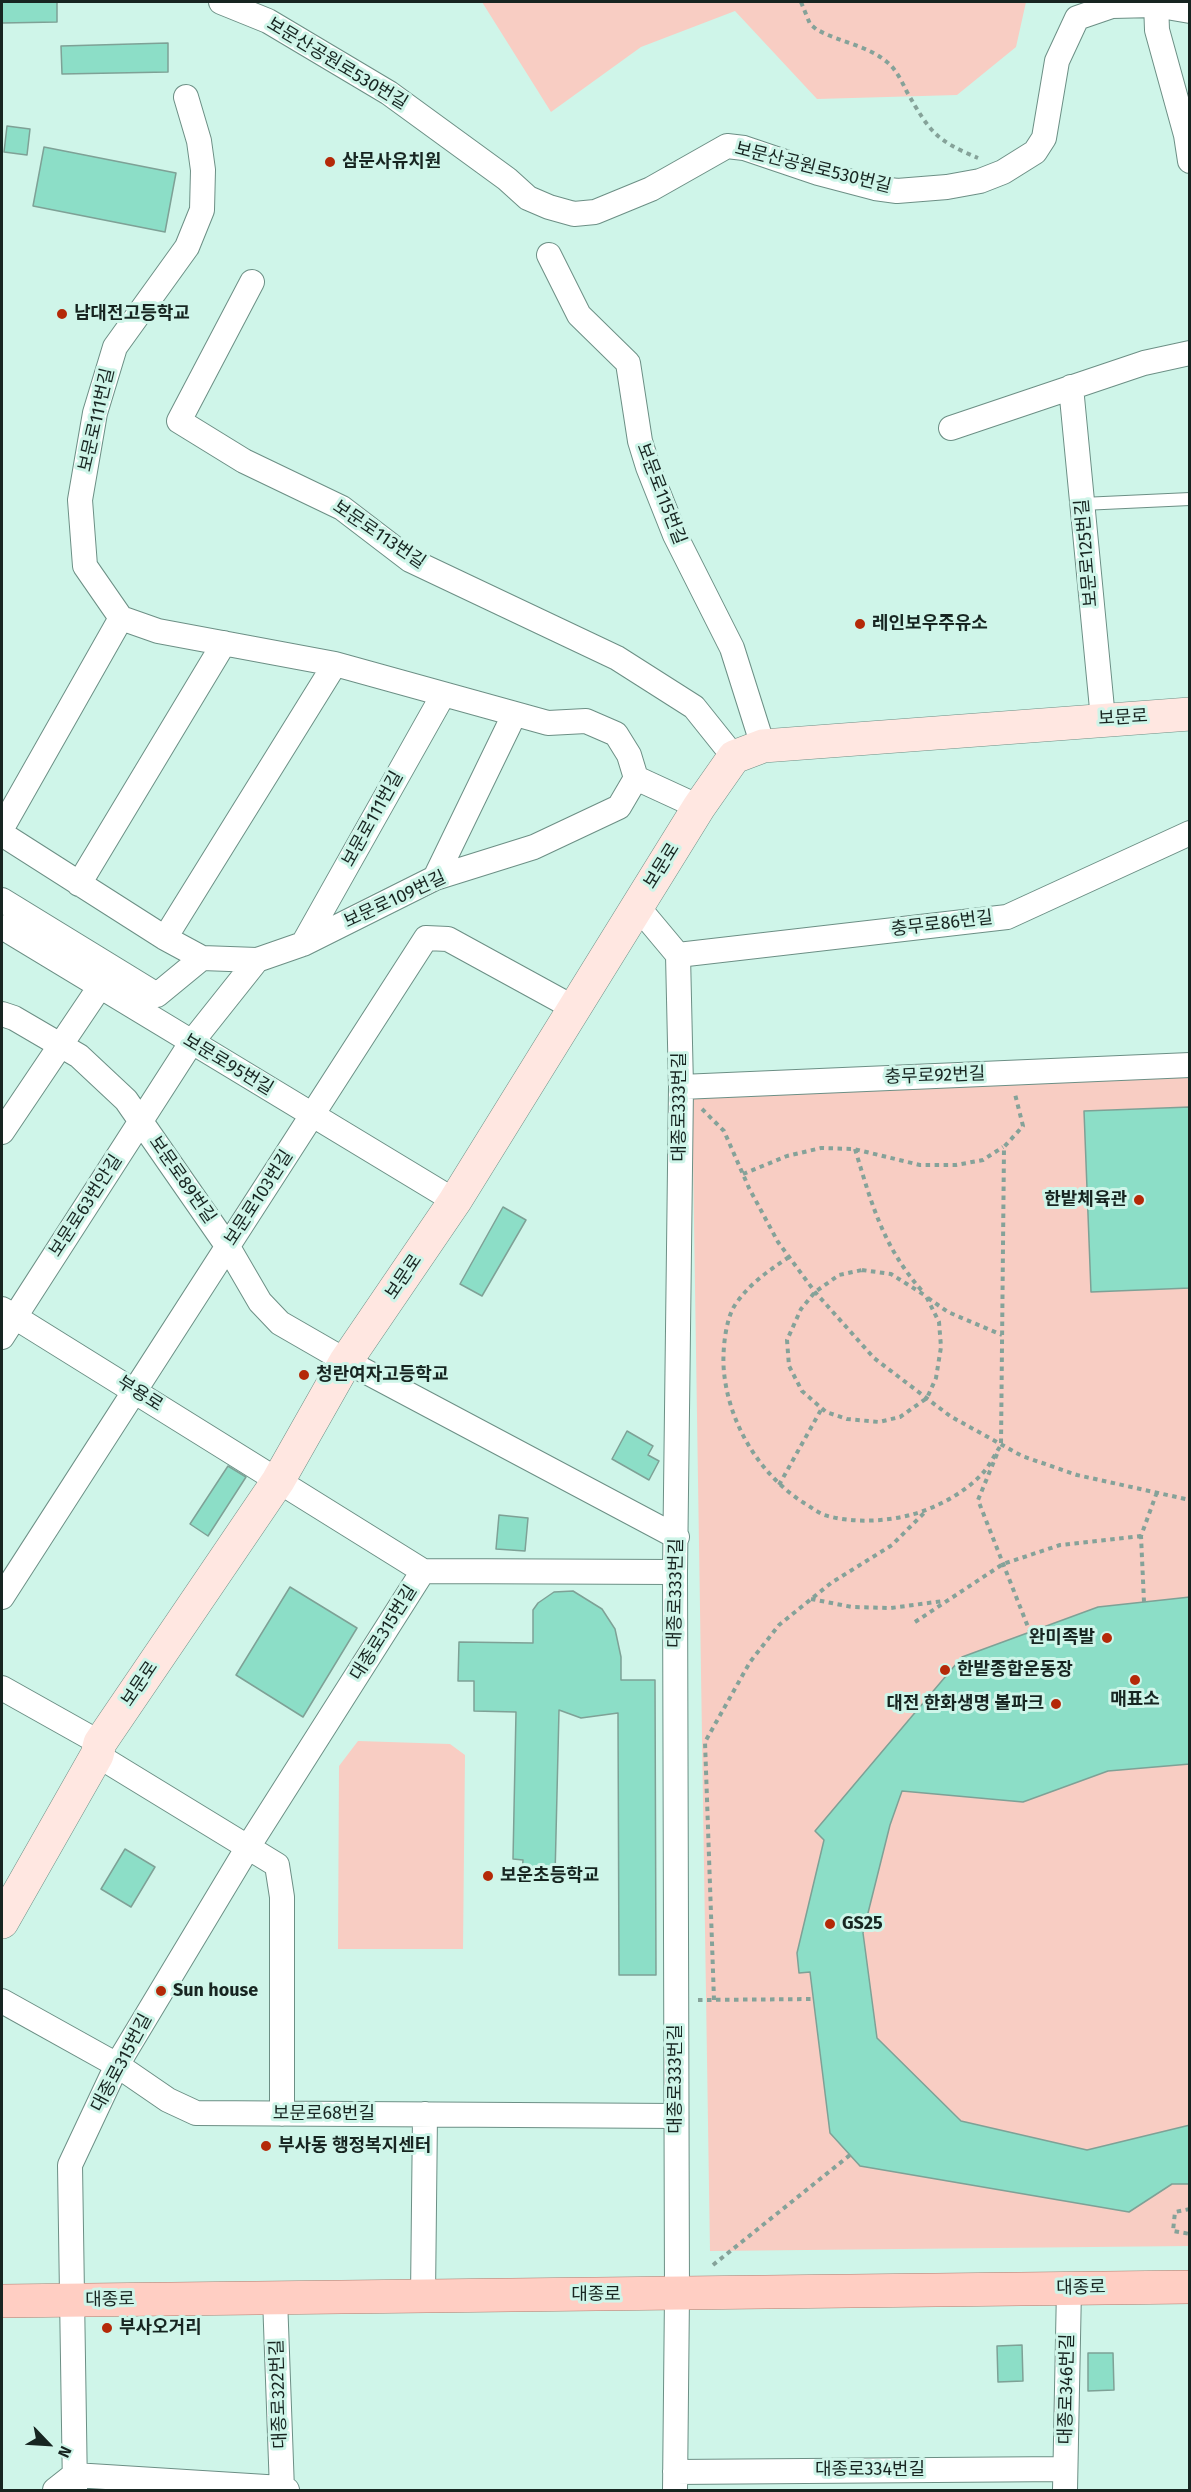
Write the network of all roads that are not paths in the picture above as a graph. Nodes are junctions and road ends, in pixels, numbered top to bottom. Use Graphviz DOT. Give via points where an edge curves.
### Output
graph roads {
  1 [pos="221,2"];
  2 [pos="1156,3"];
  3 [pos="1190,11"];
  4 [pos="186,97"];
  5 [pos="1190,161"];
  6 [pos="549,255"];
  7 [pos="252,282"];
  8 [pos="1190,353"];
  9 [pos="1071,387"];
  10 [pos="951,428"];
  11 [pos="1190,499"];
  12 [pos="1082,504"];
  13 [pos="121,618"];
  14 [pos="224,644"];
  15 [pos="335,664"];
  16 [pos="443,694"];
  17 [pos="1190,714"];
  18 [pos="514,715"];
  19 [pos="1103,719"];
  20 [pos="749,752"];
  21 [pos="636,778"];
  22 [pos="699,807"];
  23 [pos="2,828"];
  24 [pos="1190,833"];
  25 [pos="2,834"];
  26 [pos="435,878"];
  27 [pos="79,884"];
  28 [pos="2,900"];
  29 [pos="638,906"];
  30 [pos="2,927"];
  31 [pos="165,938"];
  32 [pos="303,944"];
  33 [pos="678,955"];
  34 [pos="202,958"];
  35 [pos="257,960"];
  36 [pos="99,988"];
  37 [pos="574,1008"];
  38 [pos="2,1014"];
  39 [pos="191,1043"];
  40 [pos="61,1045"];
  41 [pos="1190,1065"];
  42 [pos="681,1087"];
  43 [pos="312,1116"];
  44 [pos="140,1120"];
  45 [pos="2,1132"];
  46 [pos="455,1201"];
  47 [pos="228,1247"];
  48 [pos="8,1313"];
  49 [pos="2,1337"];
  50 [pos="346,1361"];
  51 [pos="136,1391"];
  52 [pos="278,1481"];
  53 [pos="677,1537"];
  54 [pos="423,1571"];
  55 [pos="675,1572"];
  56 [pos="2,1597"];
  57 [pos="2,1688"];
  58 [pos="98,1749"];
  59 [pos="248,1847"];
  60 [pos="2,1922"];
  61 [pos="2,2001"];
  62 [pos="117,2065"];
  63 [pos="282,2114"];
  64 [pos="425,2114"];
  65 [pos="676,2116"];
  66 [pos="1190,2287"];
  67 [pos="1069,2288"];
  68 [pos="677,2294"];
  69 [pos="423,2296"];
  70 [pos="275,2298"];
  71 [pos="71,2300"];
  72 [pos="2,2301"];
  73 [pos="940,2480"];
  74 [pos="1065,2480"];
  75 [pos="675,2481"];
  76 [pos="819,2481"];
  77 [pos="75,2482"];
  78 [pos="55,2490"];
  79 [pos="284,2490"];
  1 -- 2 [label="street, 보문산공원로530번길" via="268,21 388,93 528,198 574,214 595,212 651,189 727,146 897,191 980,181 1035,152 1044,138 1057,61 1077,18 1112,6"];
  2 -- 3 [label="street, 보문산공원로530번길"];
  2 -- 5 [label="street" via="1157,30"];
  4 -- 13 [label="street, 보문로111번길" via="199,141 202,210 187,247 115,348 95,413 80,500 85,566"];
  6 -- 20 [label="street, 보문로115번길" via="579,315 628,363 648,467 675,535 732,648"];
  7 -- 20 [label="street, 보문로113번길" via="179,421 244,461 342,508 410,560 617,658 694,707"];
  8 -- 9 [label="street" via="1144,363"];
  9 -- 10 [label="street"];
  9 -- 12 [label="street, 보문로125번길"];
  11 -- 12 [label="lane"];
  12 -- 19 [label="street, 보문로125번길"];
  13 -- 14 [label="street" via="158,631"];
  13 -- 23 [label="street"];
  14 -- 15 [label="street"];
  14 -- 27 [label="street"];
  15 -- 16 [label="street"];
  15 -- 31 [label="street"];
  16 -- 18 [label="street"];
  16 -- 32 [label="street, 보문로111번길"];
  17 -- 19 [label="main road, 보문로"];
  18 -- 21 [label="street" via="548,723 586,721 616,734 629,754"];
  18 -- 26 [label="street"];
  19 -- 20 [label="main road, 보문로"];
  20 -- 22 [label="main road, 보문로"];
  21 -- 22 [label="street"];
  21 -- 26 [label="street, 보문로109번길" via="619,807 534,847"];
  22 -- 29 [label="main road, 보문로"];
  24 -- 33 [label="street, 충무로86번길" via="1007,916"];
  25 -- 27 [label="street, 보문로109번길"];
  26 -- 32 [label="street, 보문로109번길"];
  27 -- 31 [label="street, 보문로109번길"];
  28 -- 34 [label="street" via="157,995"];
  29 -- 33 [label="street"];
  29 -- 37 [label="main road, 보문로"];
  30 -- 36 [label="street, 보문로95번길"];
  31 -- 34 [label="street, 보문로109번길"];
  32 -- 35 [label="street, 보문로109번길"];
  33 -- 42 [label="street, 대종로333번길"];
  34 -- 35 [label="street, 보문로109번길"];
  35 -- 39 [label="street, 보문로63번안길"];
  36 -- 39 [label="street, 보문로95번길"];
  36 -- 40 [label="street"];
  37 -- 43 [label="street, 보문로103번길" via="448,939 426,938"];
  37 -- 46 [label="main road, 보문로"];
  38 -- 40 [label="street, 보문로89번길"];
  39 -- 43 [label="street, 보문로95번길"];
  39 -- 44 [label="street, 보문로63번안길"];
  40 -- 44 [label="street, 보문로89번길" via="79,1056 118,1093"];
  40 -- 45 [label="street"];
  41 -- 42 [label="street, 충무로92번길"];
  42 -- 53 [label="street, 대종로333번길"];
  43 -- 46 [label="street, 보문로95번길"];
  43 -- 47 [label="street, 보문로103번길"];
  44 -- 47 [label="street, 보문로89번길"];
  44 -- 48 [label="street, 보문로63번안길"];
  46 -- 50 [label="main road, 보문로"];
  47 -- 50 [label="street, 보문로89번길" via="260,1302 280,1323"];
  47 -- 51 [label="street, 보문로103번길"];
  48 -- 49 [label="street, 보문로63번안길"];
  48 -- 51 [label="street, 부용로"];
  50 -- 52 [label="main road, 보문로"];
  50 -- 53 [label="street"];
  51 -- 52 [label="street, 부용로"];
  51 -- 56 [label="street, 보문로103번길"];
  52 -- 54 [label="street, 부용로"];
  52 -- 58 [label="main road, 보문로"];
  53 -- 55 [label="street, 대종로333번길"];
  54 -- 55 [label="street, 대종로315번길"];
  54 -- 59 [label="street, 대종로315번길"];
  55 -- 65 [label="street, 대종로333번길"];
  57 -- 58 [label="street"];
  58 -- 59 [label="street"];
  58 -- 60 [label="main road, 보문로"];
  59 -- 62 [label="street, 대종로315번길"];
  59 -- 63 [label="street" via="277,1865 282,1897"];
  61 -- 62 [label="street, 보문로68번길"];
  62 -- 63 [label="street, 보문로68번길" via="168,2100 196,2113"];
  62 -- 71 [label="street, 대종로315번길" via="70,2165"];
  63 -- 64 [label="street, 보문로68번길"];
  64 -- 65 [label="street, 보문로68번길"];
  64 -- 69 [label="street"];
  65 -- 68 [label="street, 대종로333번길"];
  66 -- 67 [label="main road, 대종로"];
  67 -- 68 [label="main road, 대종로"];
  67 -- 74 [label="street, 대종로346번길"];
  68 -- 69 [label="main road, 대종로"];
  68 -- 75 [label="street, 대종로334번길"];
  69 -- 70 [label="main road, 대종로"];
  70 -- 71 [label="main road, 대종로"];
  70 -- 79 [label="street, 대종로322번길"];
  71 -- 72 [label="main road, 대종로"];
  71 -- 77 [label="street, 대종로315번길"];
  73 -- 74 [label="street, 대종로334번길"];
  73 -- 76 [label="street, 대종로334번길"];
  75 -- 76 [label="street, 대종로334번길"];
  77 -- 78 [label="street"];
  77 -- 79 [label="street"];
}
